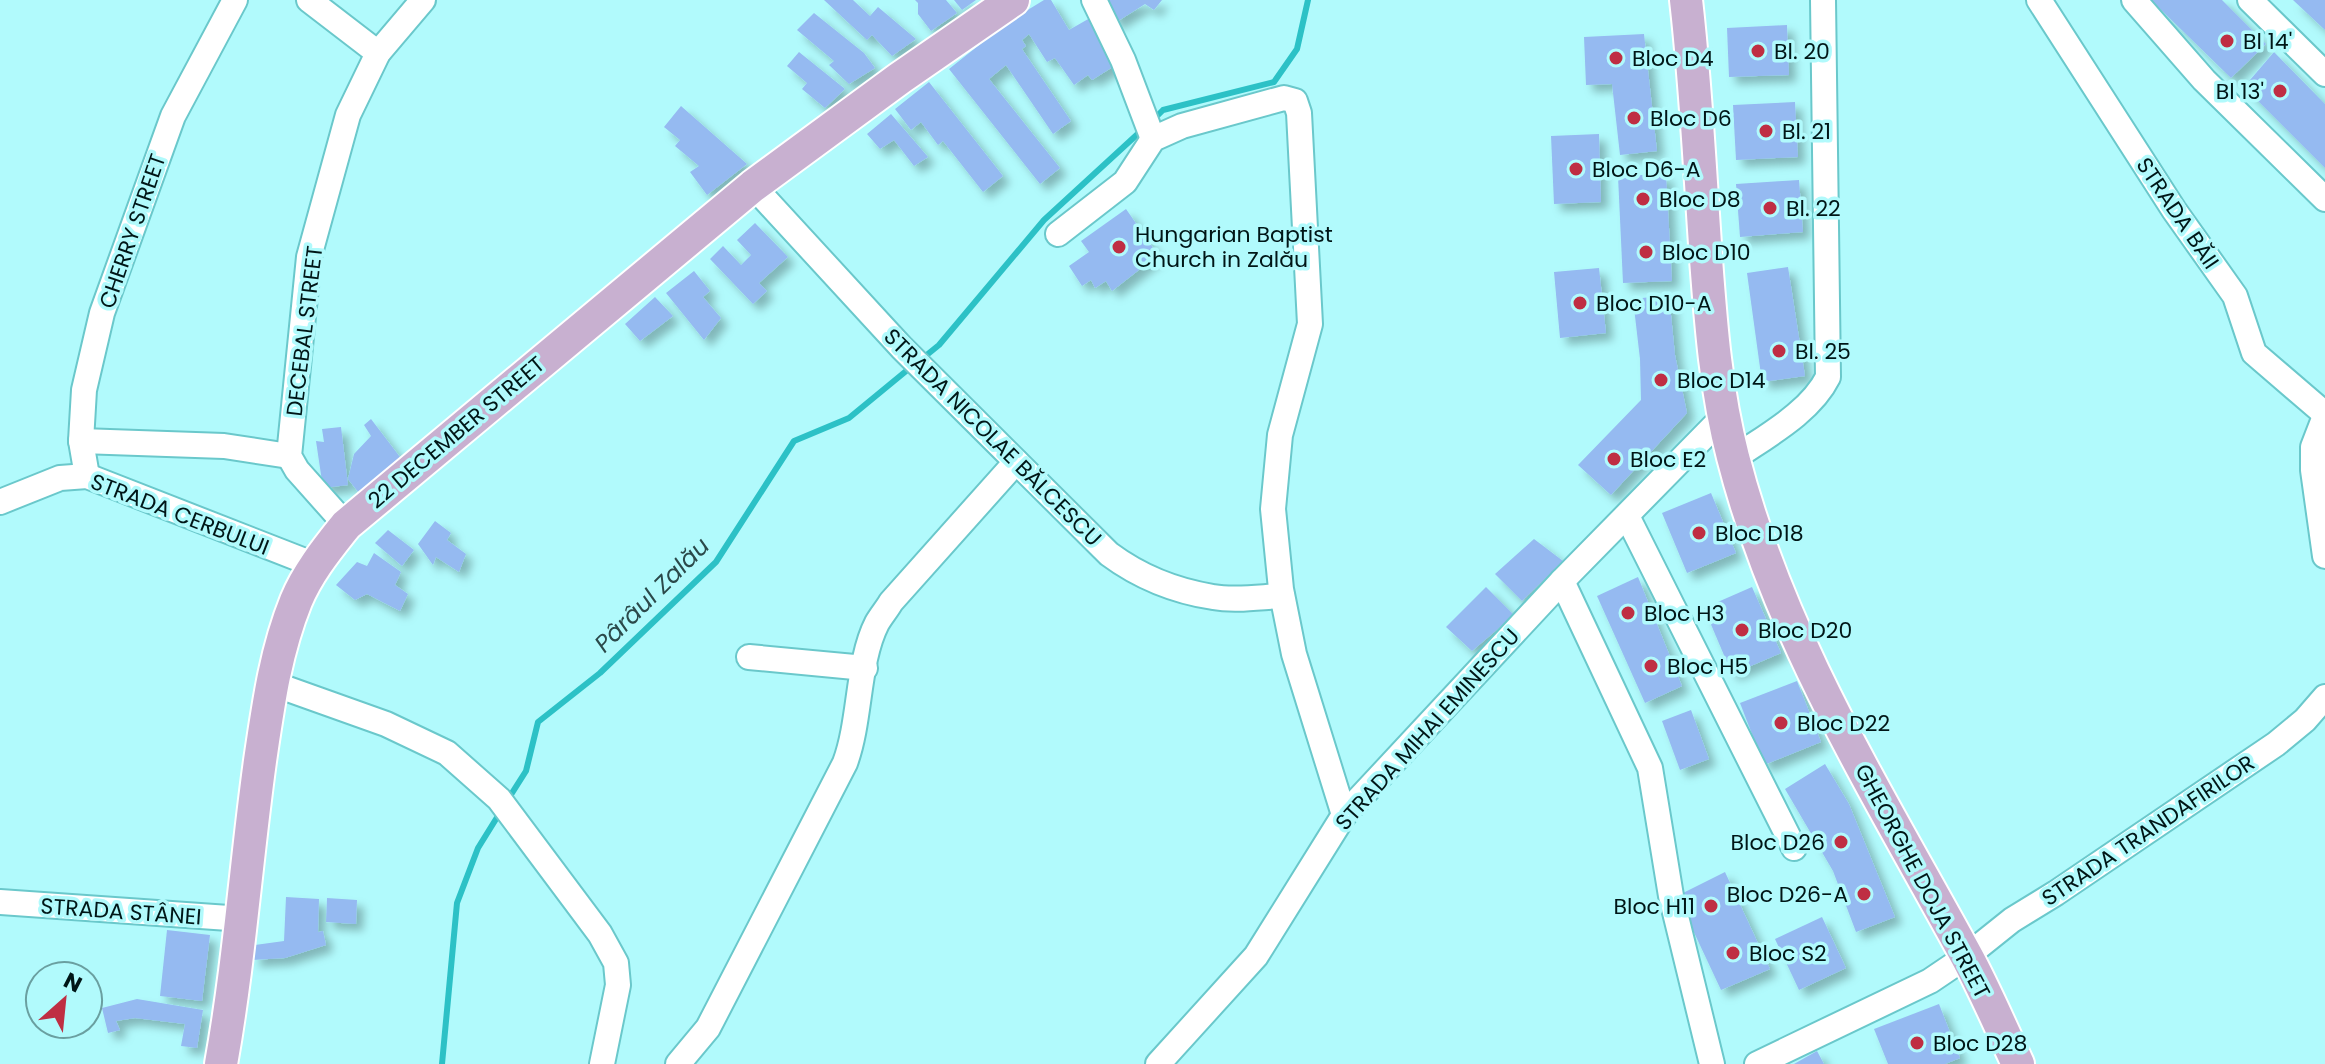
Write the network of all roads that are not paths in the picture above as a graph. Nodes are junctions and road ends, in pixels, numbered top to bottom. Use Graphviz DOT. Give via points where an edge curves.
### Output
graph roads {
  1 [pos="235,0"];
  2 [pos="309,0"];
  3 [pos="423,0"];
  4 [pos="1013,0"];
  5 [pos="1094,0"];
  6 [pos="1686,0"];
  7 [pos="1823,0"];
  8 [pos="2039,0"];
  9 [pos="2134,0"];
  10 [pos="2250,0"];
  11 [pos="378,53"];
  12 [pos="2325,74"];
  13 [pos="1153,139"];
  14 [pos="753,186"];
  15 [pos="2325,199"];
  16 [pos="1058,234"];
  17 [pos="2325,415"];
  18 [pos="1723,417"];
  19 [pos="81,441"];
  20 [pos="289,456"];
  21 [pos="1733,459"];
  22 [pos="1016,462"];
  23 [pos="87,476"];
  24 [pos="0,502"];
  25 [pos="1627,516"];
  26 [pos="346,525"];
  27 [pos="2325,556"];
  28 [pos="315,565"];
  29 [pos="1562,581"];
  30 [pos="1282,596"];
  31 [pos="749,657"];
  32 [pos="865,668"];
  33 [pos="271,683"];
  34 [pos="2325,697"];
  35 [pos="1344,815"];
  36 [pos="1794,848"];
  37 [pos="0,902"];
  38 [pos="243,919"];
  39 [pos="1967,956"];
  40 [pos="221,1064"];
  41 [pos="602,1064"];
  42 [pos="678,1064"];
  43 [pos="1158,1064"];
  44 [pos="1712,1064"];
  45 [pos="1757,1064"];
  46 [pos="2018,1064"];
  1 -- 19 [label="street, CHERRY STREET" via="173,116 102,313 84,390"];
  2 -- 11 [label="street"];
  3 -- 11 [label="street, DECEBAL STREET"];
  4 -- 14 [label="main road, 22 DECEMBER STREET"];
  5 -- 13 [label="street"];
  6 -- 18 [label="main road, GHEORGHE DOJA STREET"];
  7 -- 21 [label="street" via="1828,377 1804,408"];
  8 -- 17 [label="street, STRADA BĂII" via="2235,296 2254,353"];
  9 -- 15 [label="street" via="2204,80"];
  10 -- 12 [label="street"];
  11 -- 20 [label="street, DECEBAL STREET" via="348,115 309,257"];
  13 -- 16 [label="street" via="1125,182"];
  13 -- 30 [label="street" via="1284,98 1295,101 1299,113 1310,324 1277,464 1273,509"];
  14 -- 22 [label="street, STRADA NICOLAE BĂLCESCU"];
  14 -- 26 [label="main road, 22 DECEMBER STREET"];
  17 -- 27 [label="street" via="2313,447"];
  18 -- 21 [label="main road, GHEORGHE DOJA STREET"];
  18 -- 25 [label="street, STRADA MIHAI EMINESCU"];
  19 -- 20 [label="street, STRADA CERBULUI" via="224,446"];
  19 -- 23 [label="street, CHERRY STREET"];
  20 -- 26 [label="street"];
  21 -- 39 [label="main road, GHEORGHE DOJA STREET" via="1774,581 1837,724"];
  22 -- 30 [label="street, STRADA NICOLAE BĂLCESCU" via="1130,569 1215,598"];
  22 -- 32 [label="street" via="891,602 873,633"];
  23 -- 24 [label="street, STRADA CERBULUI" via="60,478"];
  23 -- 28 [label="street, STRADA CERBULUI"];
  25 -- 29 [label="street, STRADA MIHAI EMINESCU"];
  25 -- 36 [label="street"];
  26 -- 28 [label="main road, 22 DECEMBER STREET"];
  28 -- 33 [label="main road, 22 DECEMBER STREET" via="297,599"];
  29 -- 35 [label="street, STRADA MIHAI EMINESCU"];
  29 -- 44 [label="street" via="1650,768 1671,896"];
  30 -- 35 [label="street" via="1294,654"];
  31 -- 32 [label="street"];
  32 -- 42 [label="street" via="845,763 708,1028"];
  33 -- 38 [label="main road, 22 DECEMBER STREET"];
  33 -- 41 [label="street" via="386,724 447,753 499,799 616,963 618,985"];
  34 -- 39 [label="street, STRADA TRANDAFIRILOR" via="2276,744 2012,920"];
  35 -- 43 [label="street, STRADA MIHAI EMINESCU" via="1256,956"];
  37 -- 38 [label="street, STRADA STÂNEI"];
  38 -- 40 [label="main road, 22 DECEMBER STREET"];
  39 -- 45 [label="street, STRADA TRANDAFIRILOR" via="1903,996"];
  39 -- 46 [label="main road, GHEORGHE DOJA STREET"];
}
